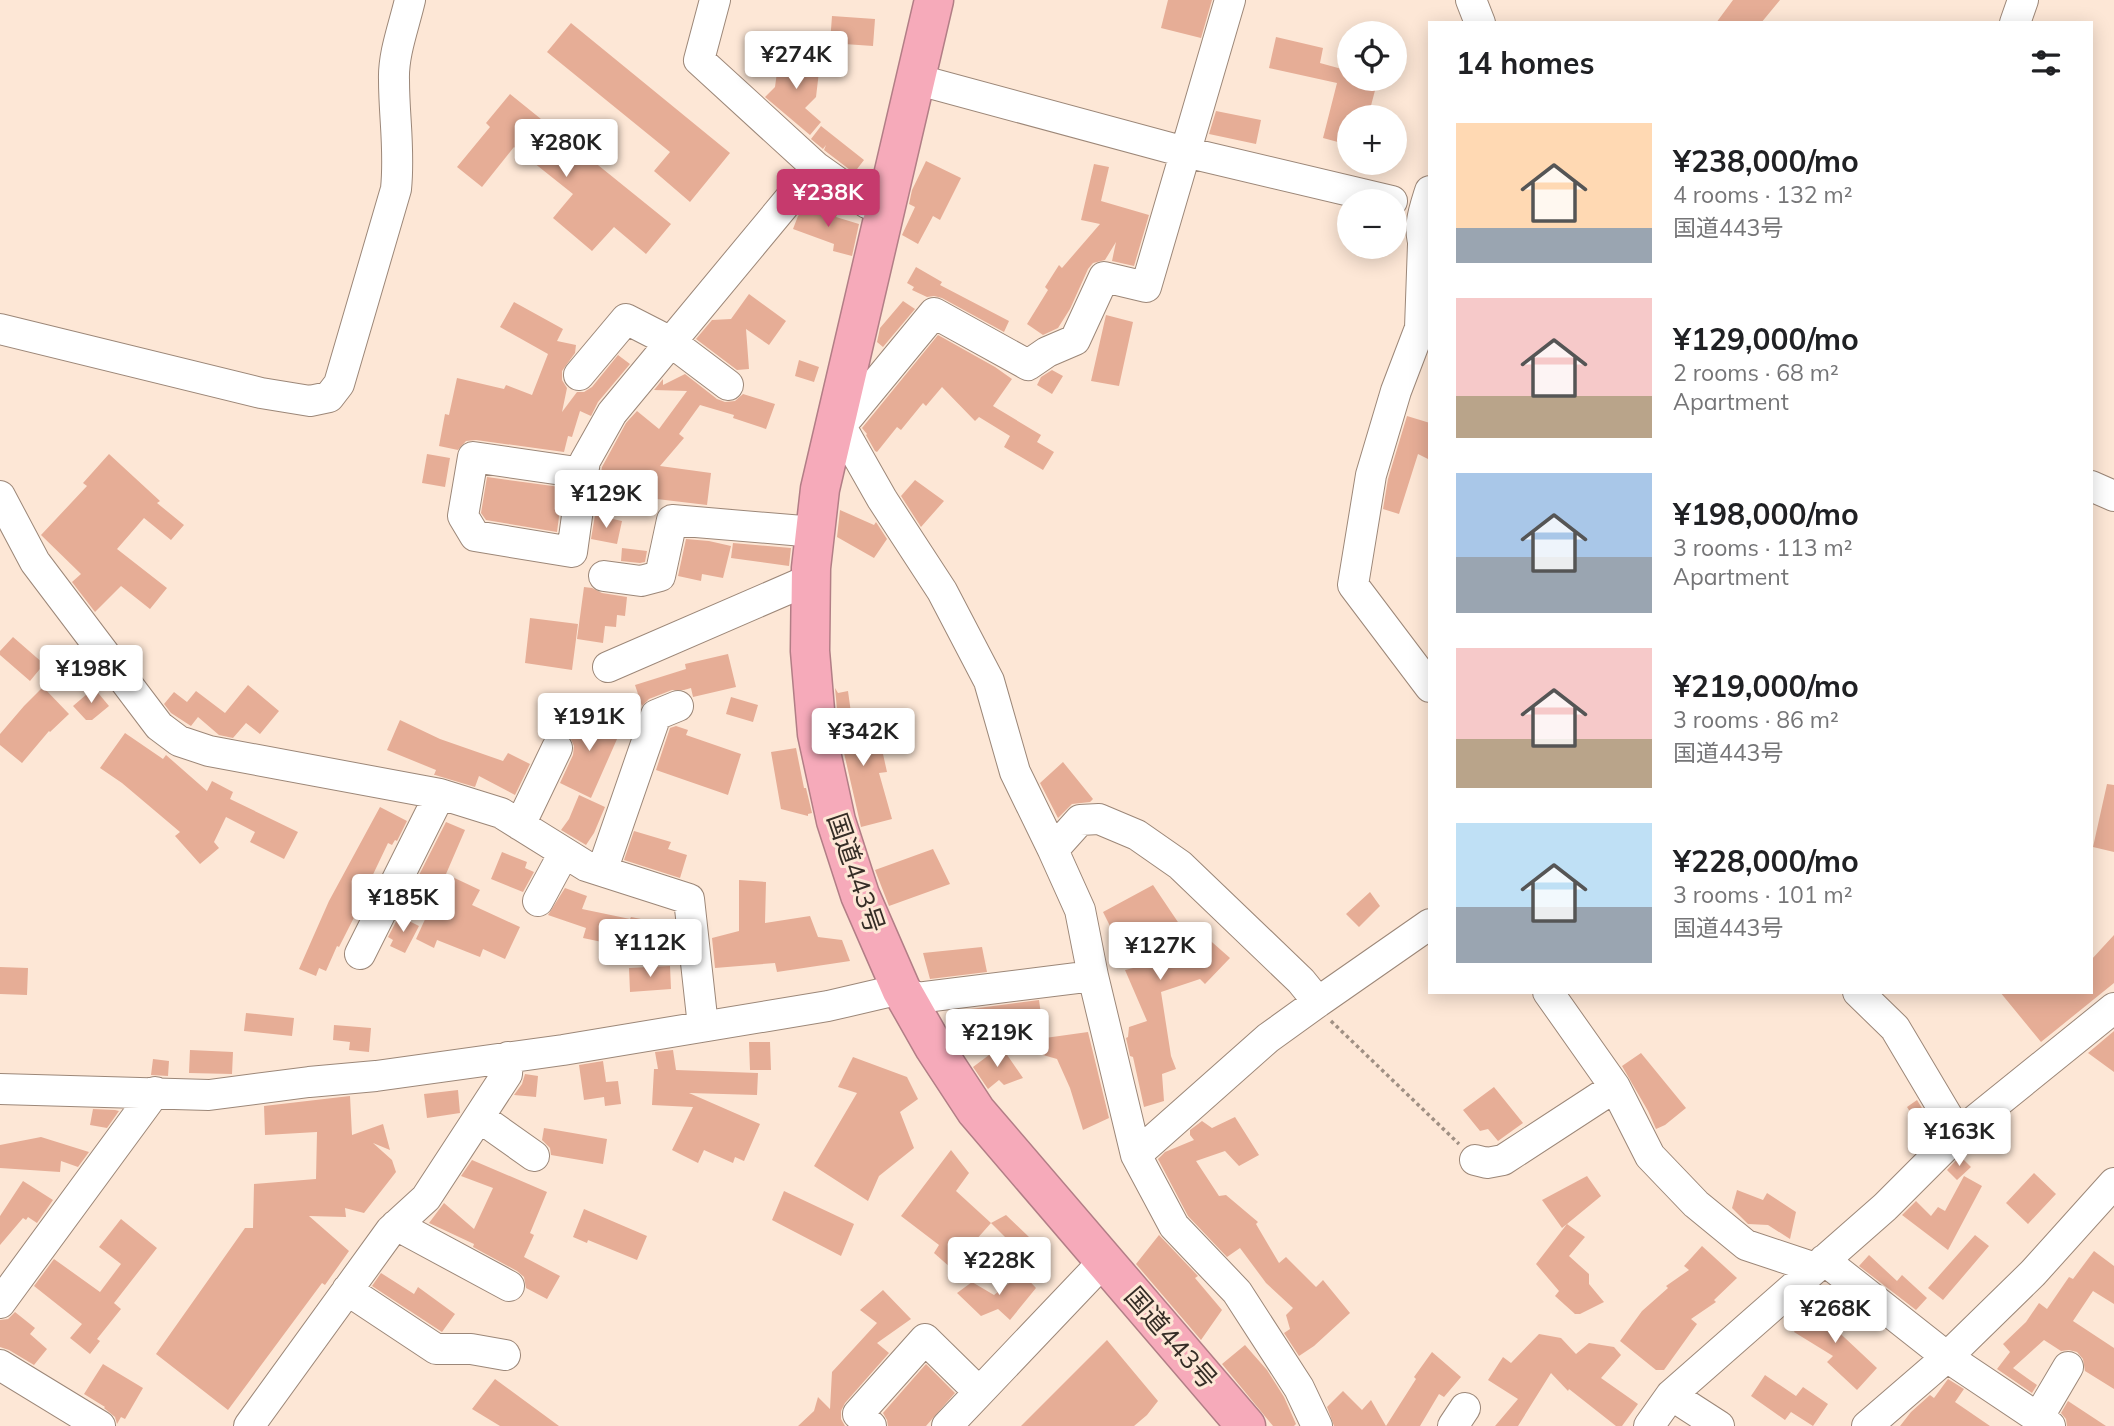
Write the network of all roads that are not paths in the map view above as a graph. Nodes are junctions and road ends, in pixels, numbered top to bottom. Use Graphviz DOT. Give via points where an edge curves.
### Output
graph roads {
  1 [pos="410,0"];
  2 [pos="715,0"];
  3 [pos="934,0"];
  4 [pos="1230,0"];
  5 [pos="1471,0"];
  6 [pos="2023,0"];
  7 [pos="1479,21"];
  8 [pos="2016,21"];
  9 [pos="915,79"];
  10 [pos="1185,152"];
  11 [pos="816,167"];
  12 [pos="1340,189"];
  13 [pos="1427,200"];
  14 [pos="1407,201"];
  15 [pos="885,209"];
  16 [pos="1426,248"];
  17 [pos="0,329"];
  18 [pos="671,342"];
  19 [pos="579,375"];
  20 [pos="728,385"];
  21 [pos="836,418"];
  22 [pos="583,473"];
  23 [pos="2093,487"];
  24 [pos="0,496"];
  25 [pos="2114,496"];
  26 [pos="816,532"];
  27 [pos="604,576"];
  28 [pos="811,579"];
  29 [pos="608,667"];
  30 [pos="1428,684"];
  31 [pos="678,706"];
  32 [pos="557,748"];
  33 [pos="440,794"];
  34 [pos="520,825"];
  35 [pos="1053,850"];
  36 [pos="564,853"];
  37 [pos="601,871"];
  38 [pos="538,901"];
  39 [pos="1428,925"];
  40 [pos="359,954"];
  41 [pos="1093,976"];
  42 [pos="901,989"];
  43 [pos="1549,994"];
  44 [pos="1860,994"];
  45 [pos="1318,1002"];
  46 [pos="2114,1007"];
  47 [pos="703,1026"];
  48 [pos="508,1057"];
  49 [pos="1615,1087"];
  50 [pos="0,1089"];
  51 [pos="155,1093"];
  52 [pos="479,1116"];
  53 [pos="1958,1134"];
  54 [pos="1136,1155"];
  55 [pos="534,1156"];
  56 [pos="1475,1160"];
  57 [pos="2114,1183"];
  58 [pos="396,1225"];
  59 [pos="1104,1261"];
  60 [pos="1819,1264"];
  61 [pos="509,1286"];
  62 [pos="347,1290"];
  63 [pos="0,1303"];
  64 [pos="505,1355"];
  65 [pos="1947,1357"];
  66 [pos="0,1365"];
  67 [pos="2068,1367"];
  68 [pos="979,1392"];
  69 [pos="1671,1395"];
  70 [pos="2044,1422"];
  71 [pos="100,1426"];
  72 [pos="248,1426"];
  73 [pos="871,1426"];
  74 [pos="947,1426"];
  75 [pos="1246,1426"];
  76 [pos="1317,1426"];
  77 [pos="1649,1426"];
  78 [pos="1719,1426"];
  79 [pos="1867,1426"];
  1 -- 17 [label="street" via="393,78 399,163 396,189 339,384 329,397 310,401 261,393"];
  2 -- 11 [label="street" via="699,60"];
  3 -- 9 [label="highway, 国道443号"];
  4 -- 10 [label="street"];
  5 -- 7 [label="street"];
  6 -- 8 [label="street"];
  9 -- 10 [label="street"];
  9 -- 15 [label="highway, 国道443号"];
  10 -- 12 [label="street"];
  10 -- 21 [label="street" via="1146,287 1104,277 1075,340 1028,365 934,313 849,416"];
  11 -- 15 [label="street" via="866,203"];
  11 -- 18 [label="street"];
  13 -- 14 [label="street"];
  13 -- 16 [label="street" via="1420,236"];
  15 -- 21 [label="highway, 国道443号"];
  16 -- 30 [label="street" via="1420,328 1371,475 1353,585"];
  18 -- 19 [label="street" via="626,319"];
  18 -- 20 [label="street"];
  18 -- 22 [label="street" via="612,413"];
  21 -- 26 [label="highway, 国道443号"];
  21 -- 35 [label="street" via="942,591 989,681 1015,772"];
  23 -- 25 [label="street"];
  24 -- 33 [label="street" via="35,562 159,726 179,741 209,751"];
  26 -- 27 [label="street" via="672,520 660,576 641,581"];
  26 -- 28 [label="highway, 国道443号"];
  28 -- 29 [label="street"];
  28 -- 42 [label="highway, 国道443号" via="810,651 817,734 836,821 860,895"];
  31 -- 37 [label="street" via="656,715"];
  32 -- 34 [label="street"];
  33 -- 34 [label="street" via="501,813"];
  33 -- 40 [label="street"];
  34 -- 36 [label="street"];
  35 -- 41 [label="street" via="1080,910"];
  35 -- 45 [label="street" via="1080,820 1099,819 1137,835 1180,865"];
  36 -- 37 [label="street"];
  36 -- 38 [label="street"];
  37 -- 47 [label="street" via="689,899"];
  39 -- 45 [label="street"];
  41 -- 42 [label="street" via="917,998"];
  41 -- 54 [label="street"];
  42 -- 47 [label="street"];
  42 -- 59 [label="highway, 国道443号" via="976,1111"];
  43 -- 49 [label="street"];
  44 -- 53 [label="street" via="1895,1028"];
  45 -- 54 [label="street" via="1268,1038"];
  46 -- 53 [label="street"];
  47 -- 48 [label="street"];
  48 -- 51 [label="street" via="209,1095"];
  48 -- 52 [label="street" via="507,1074"];
  49 -- 56 [label="street" via="1503,1160"];
  49 -- 60 [label="street" via="1650,1156 1696,1204 1746,1245"];
  50 -- 51 [label="street"];
  51 -- 63 [label="street"];
  52 -- 55 [label="street"];
  52 -- 58 [label="street" via="426,1198"];
  53 -- 60 [label="street"];
  54 -- 76 [label="street" via="1174,1226 1237,1292 1299,1388"];
  57 -- 65 [label="street" via="2033,1273"];
  58 -- 61 [label="street"];
  58 -- 62 [label="street"];
  59 -- 68 [label="street"];
  59 -- 75 [label="highway, 国道443号"];
  60 -- 65 [label="street"];
  60 -- 69 [label="street"];
  62 -- 64 [label="street" via="436,1349"];
  62 -- 72 [label="street"];
  65 -- 70 [label="street"];
  65 -- 79 [label="street"];
  66 -- 71 [label="street"];
  67 -- 70 [label="street"];
  68 -- 73 [label="street" via="925,1339 858,1415"];
  68 -- 74 [label="street"];
  69 -- 77 [label="street"];
  69 -- 78 [label="street"];
}
